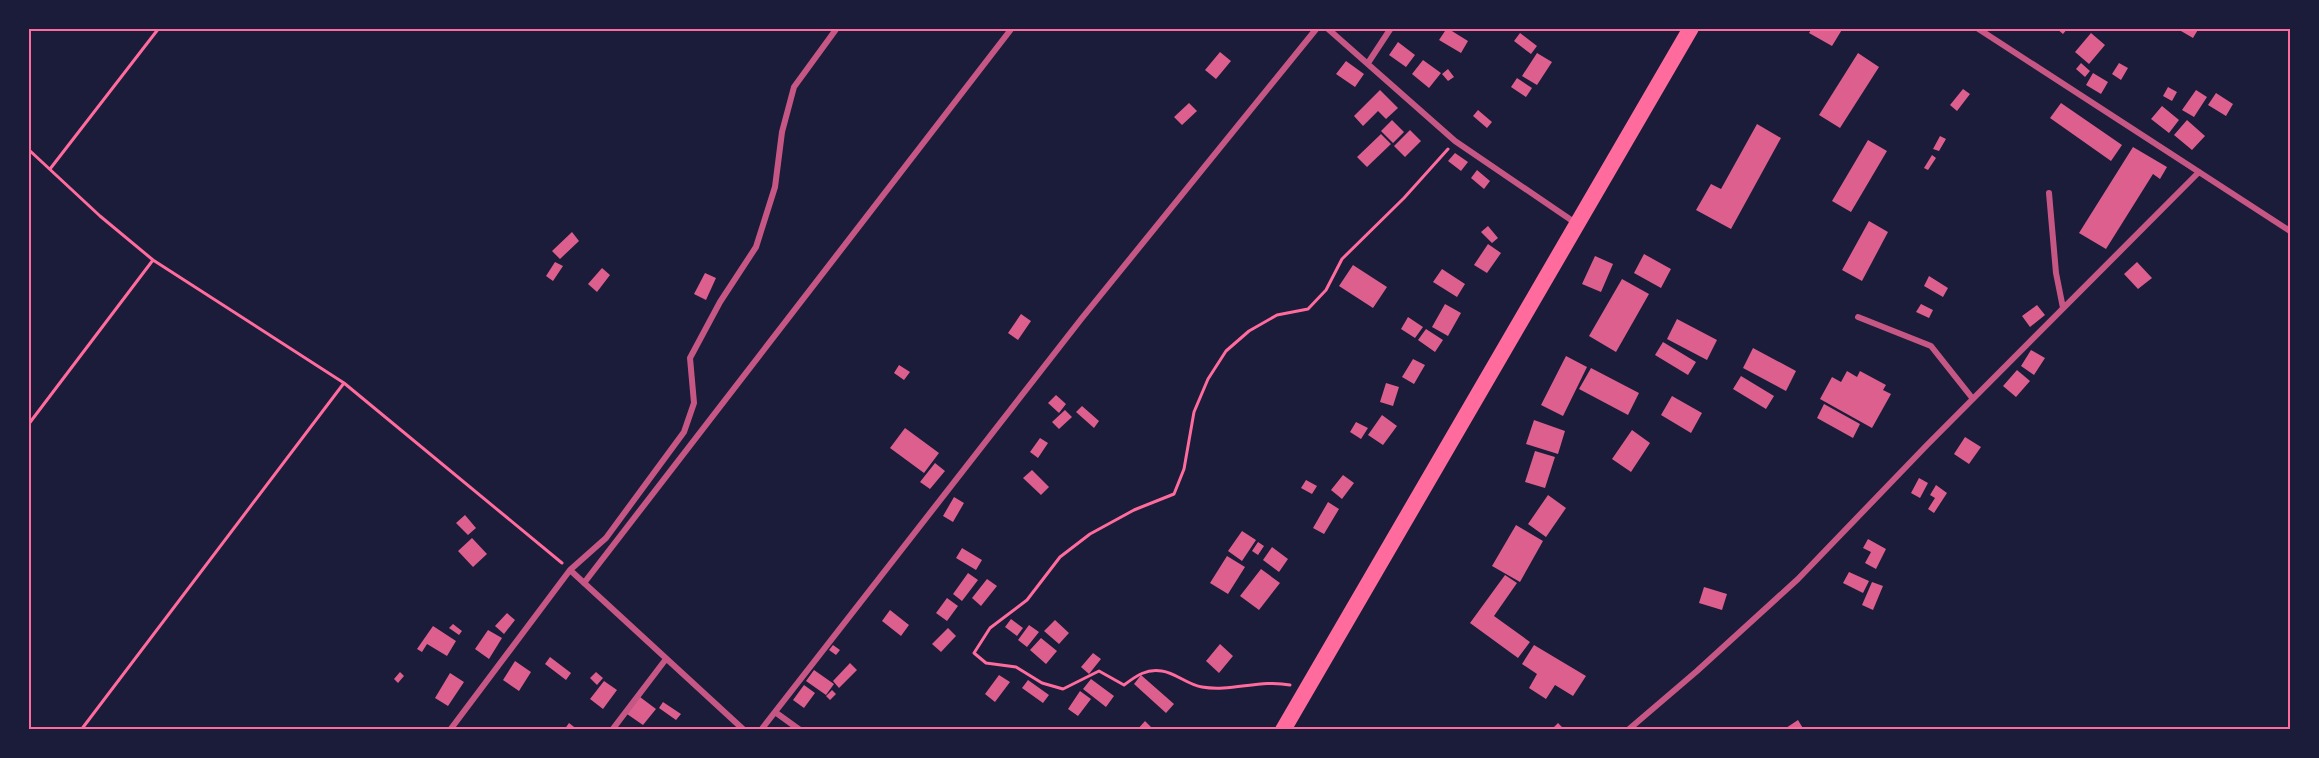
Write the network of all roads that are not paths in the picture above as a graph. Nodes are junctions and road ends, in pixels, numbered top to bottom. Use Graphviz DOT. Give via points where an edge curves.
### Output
graph roads {
  1 [pos="837,28"];
  2 [pos="1012,28"];
  3 [pos="1317,28"];
  4 [pos="1328,28"];
  5 [pos="1391,28"];
  6 [pos="1690,28"];
  7 [pos="1977,28"];
  8 [pos="1368,63"];
  9 [pos="2199,172"];
  10 [pos="2049,194"];
  11 [pos="1577,224"];
  12 [pos="2290,231"];
  13 [pos="2063,308"];
  14 [pos="1858,317"];
  15 [pos="1973,399"];
  16 [pos="570,570"];
  17 [pos="584,583"];
  18 [pos="666,659"];
  19 [pos="775,711"];
  20 [pos="450,729"];
  21 [pos="612,729"];
  22 [pos="744,729"];
  23 [pos="761,729"];
  24 [pos="800,729"];
  25 [pos="1283,729"];
  26 [pos="1628,729"];
  1 -- 16 [label="street" via="794,87 782,132 776,187 756,247 690,358 694,403 684,432 606,538"];
  2 -- 17 [label="street"];
  3 -- 19 [label="street" via="1082,318"];
  4 -- 8 [label="street"];
  5 -- 8 [label="street"];
  6 -- 11 [label="highway"];
  7 -- 9 [label="street"];
  8 -- 11 [label="street" via="1455,141"];
  9 -- 12 [label="street"];
  9 -- 13 [label="street"];
  10 -- 13 [label="street"];
  11 -- 25 [label="highway"];
  13 -- 15 [label="street"];
  14 -- 15 [label="street" via="1931,346"];
  15 -- 26 [label="street" via="1798,579"];
  16 -- 17 [label="street"];
  16 -- 20 [label="street"];
  17 -- 18 [label="street"];
  18 -- 21 [label="street"];
  18 -- 22 [label="street"];
  19 -- 23 [label="street"];
  19 -- 24 [label="street"];
}
